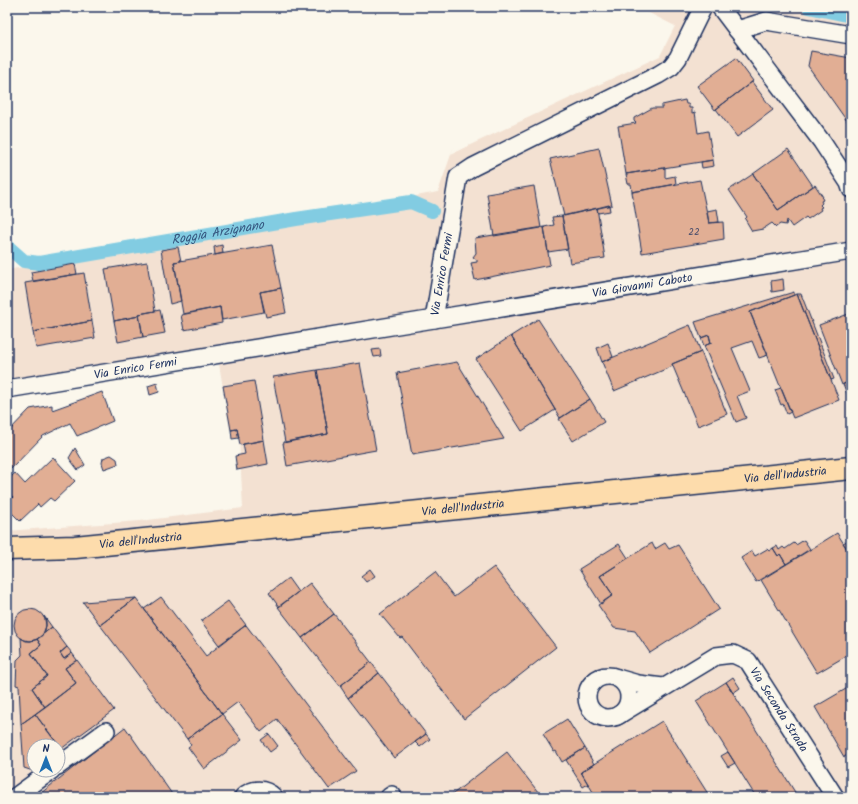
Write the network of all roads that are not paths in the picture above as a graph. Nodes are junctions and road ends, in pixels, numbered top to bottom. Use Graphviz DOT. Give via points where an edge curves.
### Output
graph roads {
  1 [pos="703,7"];
  2 [pos="720,7"];
  3 [pos="737,30"];
  4 [pos="851,35"];
  5 [pos="851,188"];
  6 [pos="851,249"];
  7 [pos="434,319"];
  8 [pos="7,390"];
  9 [pos="851,468"];
  10 [pos="75,547"];
  11 [pos="7,548"];
  12 [pos="7,563"];
  13 [pos="615,677"];
  14 [pos="663,687"];
  15 [pos="617,716"];
  16 [pos="106,731"];
  17 [pos="66,760"];
  18 [pos="41,778"];
  19 [pos="274,796"];
  20 [pos="15,797"];
  21 [pos="243,797"];
  22 [pos="835,797"];
  1 -- 7 [label="street, Via Enrico Fermi" via="678,58 670,67 458,177"];
  2 -- 3 [label="street"];
  3 -- 4 [label="street" via="766,21"];
  3 -- 5 [label="street" via="822,142"];
  6 -- 7 [label="street, Via Giovanni Caboto"];
  7 -- 8 [label="street, Via Enrico Fermi"];
  9 -- 10 [label="main road, Via dell'Industria"];
  10 -- 11 [label="main road, Via dell'Industria"];
  10 -- 12 [label="main road, Via dell'Industria"];
  13 -- 14 [label="street" via="638,684"];
  13 -- 15 [label="street" via="626,686 628,693 626,706"];
  13 -- 15 [label="street" via="601,677 595,680 587,692 587,699 588,705 597,715"];
  14 -- 15 [label="street, Via Seconda Strada"];
  14 -- 22 [label="street, Via Seconda Strada" via="716,656 733,654 748,661"];
  16 -- 17 [label="street"];
  18 -- 20 [label="street"];
  19 -- 21 [label="street" via="259,790"];
}
